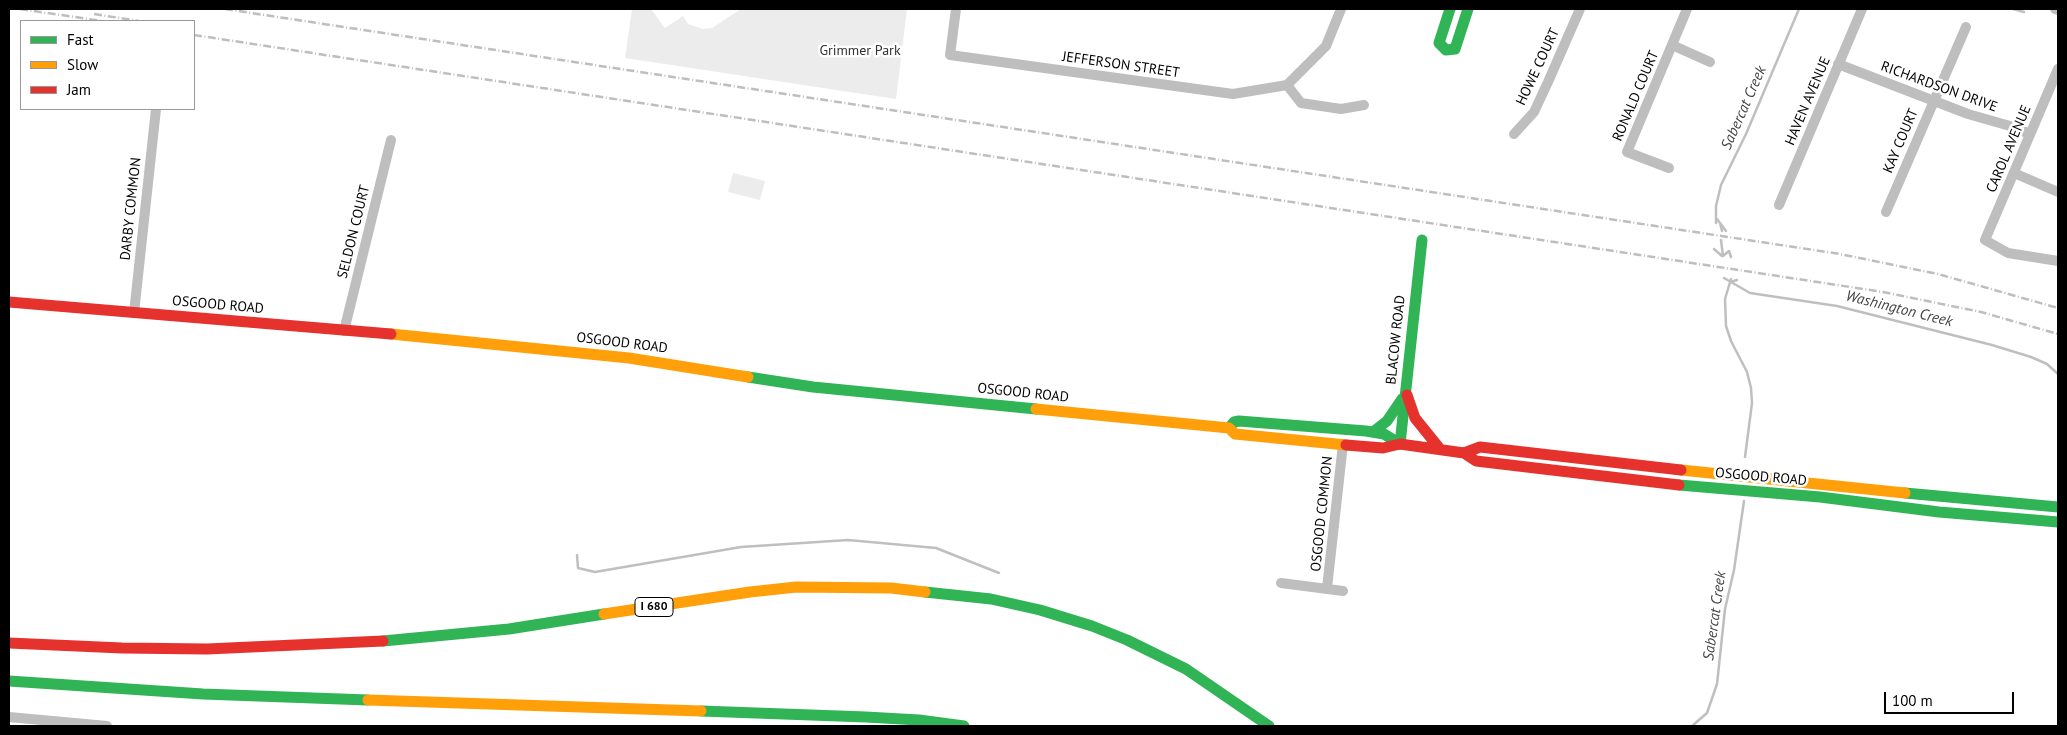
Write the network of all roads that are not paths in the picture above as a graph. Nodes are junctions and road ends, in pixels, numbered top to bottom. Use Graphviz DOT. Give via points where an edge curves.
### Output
graph roads {
  1 [pos="956,9"];
  2 [pos="1341,9"];
  3 [pos="1450,9"];
  4 [pos="1468,9"];
  5 [pos="1580,9"];
  6 [pos="1687,9"];
  7 [pos="1862,9"];
  8 [pos="2055,9"];
  9 [pos="2058,10"];
  10 [pos="1966,26"];
  11 [pos="1672,45"];
  12 [pos="1710,62"];
  13 [pos="1838,64"];
  14 [pos="2058,69"];
  15 [pos="1287,85"];
  16 [pos="1932,101"];
  17 [pos="1364,105"];
  18 [pos="156,110"];
  19 [pos="1514,134"];
  20 [pos="2030,134"];
  21 [pos="391,140"];
  22 [pos="1669,168"];
  23 [pos="2014,173"];
  24 [pos="2058,192"];
  25 [pos="1779,205"];
  26 [pos="1886,212"];
  27 [pos="1422,240"];
  28 [pos="2058,261"];
  29 [pos="9,302"];
  30 [pos="134,313"];
  31 [pos="344,331"];
  32 [pos="1406,392"];
  33 [pos="1229,428"];
  34 [pos="1372,432"];
  35 [pos="1343,444"];
  36 [pos="1400,444"];
  37 [pos="1440,449"];
  38 [pos="1464,453"];
  39 [pos="1615,463"];
  40 [pos="1569,472"];
  41 [pos="1747,477"];
  42 [pos="1818,484"];
  43 [pos="1746,490"];
  44 [pos="1812,496"];
  45 [pos="2058,507"];
  46 [pos="2058,522"];
  47 [pos="1281,583"];
  48 [pos="1327,588"];
  49 [pos="1343,590"];
  50 [pos="9,643"];
  51 [pos="9,681"];
  52 [pos="9,717"];
  53 [pos="107,726"];
  54 [pos="964,726"];
  55 [pos="1269,726"];
  1 -- 15 [label="street, JEFFERSON STREET" via="950,55 1233,94"];
  2 -- 15 [label="street" via="1326,46"];
  3 -- 4 [label="main road" via="1439,43 1446,50 1454,49"];
  5 -- 19 [label="street, HOWE COURT" via="1534,112"];
  6 -- 11 [label="street, RONALD COURT"];
  7 -- 13 [label="street, HAVEN AVENUE"];
  8 -- 9 [label="street"];
  10 -- 16 [label="street, KAY COURT"];
  11 -- 12 [label="street"];
  11 -- 22 [label="street, RONALD COURT" via="1627,152"];
  13 -- 16 [label="street, RICHARDSON DRIVE"];
  13 -- 25 [label="street, HAVEN AVENUE"];
  14 -- 20 [label="street, CAROL AVENUE"];
  15 -- 17 [label="street" via="1301,103 1341,109"];
  16 -- 20 [label="street, RICHARDSON DRIVE"];
  16 -- 26 [label="street, KAY COURT"];
  18 -- 30 [label="street, DARBY COMMON"];
  20 -- 23 [label="street, CAROL AVENUE"];
  21 -- 31 [label="street, SELDON COURT"];
  23 -- 24 [label="street"];
  23 -- 28 [label="street, CAROL AVENUE" via="1985,240 2008,253"];
  27 -- 32 [label="main road, BLACOW ROAD"];
  29 -- 30 [label="main road, OSGOOD ROAD"];
  30 -- 31 [label="main road, OSGOOD ROAD"];
  31 -- 33 [label="main road, OSGOOD ROAD" via="629,358 813,387"];
  32 -- 34 [label="main road" via="1387,422"];
  32 -- 36 [label="main road, BLACOW ROAD"];
  32 -- 37 [label="main road" via="1415,418"];
  33 -- 34 [label="main road, OSGOOD ROAD" via="1239,421"];
  33 -- 35 [label="main road, OSGOOD ROAD" via="1235,434"];
  34 -- 36 [label="main road, OSGOOD ROAD" via="1384,434"];
  35 -- 36 [label="main road, OSGOOD ROAD" via="1383,448"];
  35 -- 48 [label="street, OSGOOD COMMON"];
  36 -- 37 [label="main road, OSGOOD ROAD"];
  37 -- 38 [label="main road, OSGOOD ROAD"];
  38 -- 39 [label="main road, OSGOOD ROAD" via="1480,447"];
  38 -- 40 [label="main road, OSGOOD ROAD" via="1476,461"];
  39 -- 40 [label="main road" via="1609,468 1575,467"];
  39 -- 41 [label="main road, OSGOOD ROAD"];
  40 -- 43 [label="main road, OSGOOD ROAD"];
  41 -- 42 [label="main road, OSGOOD ROAD"];
  41 -- 43 [label="main road"];
  42 -- 44 [label="main road"];
  42 -- 45 [label="main road, OSGOOD ROAD"];
  43 -- 44 [label="main road, OSGOOD ROAD"];
  44 -- 46 [label="main road, OSGOOD ROAD" via="1938,512"];
  47 -- 48 [label="street, OSGOOD COMMON"];
  48 -- 49 [label="street, OSGOOD COMMON"];
  50 -- 55 [label="main road, I 680" via="112,648 362,644 509,629 778,589 891,588 991,600 1040,610 1092,626 1186,669"];
  51 -- 54 [label="main road" via="203,694 866,716"];
  52 -- 53 [label="street"];
}
